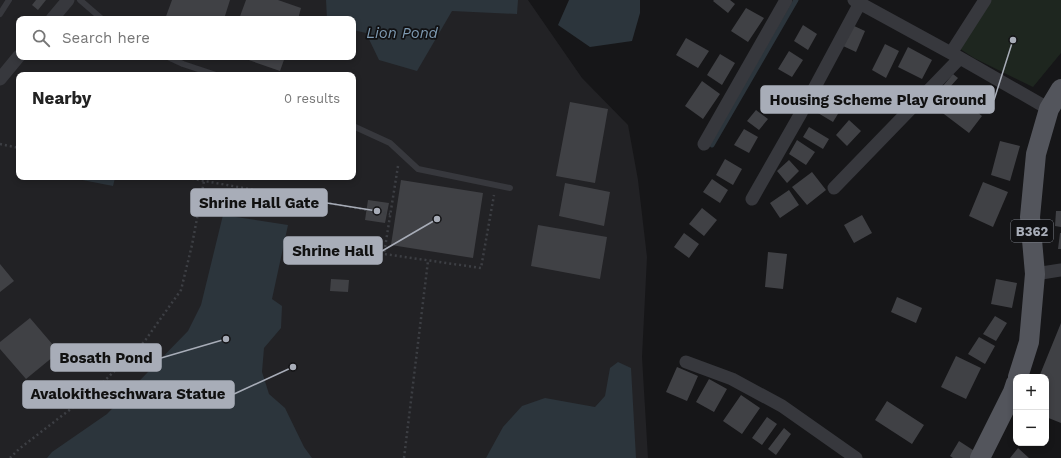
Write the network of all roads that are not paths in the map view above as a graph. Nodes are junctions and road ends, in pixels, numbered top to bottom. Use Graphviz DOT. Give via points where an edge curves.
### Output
graph roads {
  1 [pos="9,0"];
  2 [pos="68,0"];
  3 [pos="80,0"];
  4 [pos="786,0"];
  5 [pos="985,0"];
  6 [pos="857,2"];
  7 [pos="0,14"];
  8 [pos="55,16"];
  9 [pos="99,16"];
  10 [pos="955,56"];
  11 [pos="16,60"];
  12 [pos="175,60"];
  13 [pos="207,72"];
  14 [pos="0,79"];
  15 [pos="1061,89"];
  16 [pos="1049,109"];
  17 [pos="356,127"];
  18 [pos="704,144"];
  19 [pos="510,188"];
  20 [pos="834,188"];
  21 [pos="752,199"];
  22 [pos="1061,270"];
  23 [pos="1035,274"];
  24 [pos="686,362"];
  25 [pos="1019,374"];
  26 [pos="1013,392"];
  27 [pos="856,458"];
  28 [pos="980,458"];
  1 -- 7 [label="lane"];
  2 -- 8 [label="street"];
  3 -- 9 [label="lane"];
  4 -- 18 [label="street"];
  5 -- 10 [label="street"];
  6 -- 10 [label="street"];
  6 -- 21 [label="street" via="801,114"];
  10 -- 16 [label="street"];
  10 -- 20 [label="street"];
  11 -- 14 [label="street"];
  12 -- 13 [label="lane"];
  15 -- 16 [label="main road, B362"];
  16 -- 23 [label="main road, B362" via="1036,154 1030,217"];
  17 -- 19 [label="lane" via="390,143 418,169"];
  22 -- 23 [label="street"];
  23 -- 25 [label="main road, B362" via="1029,342"];
  24 -- 27 [label="street" via="732,379 782,406"];
  26 -- 28 [label="main road"];
}
